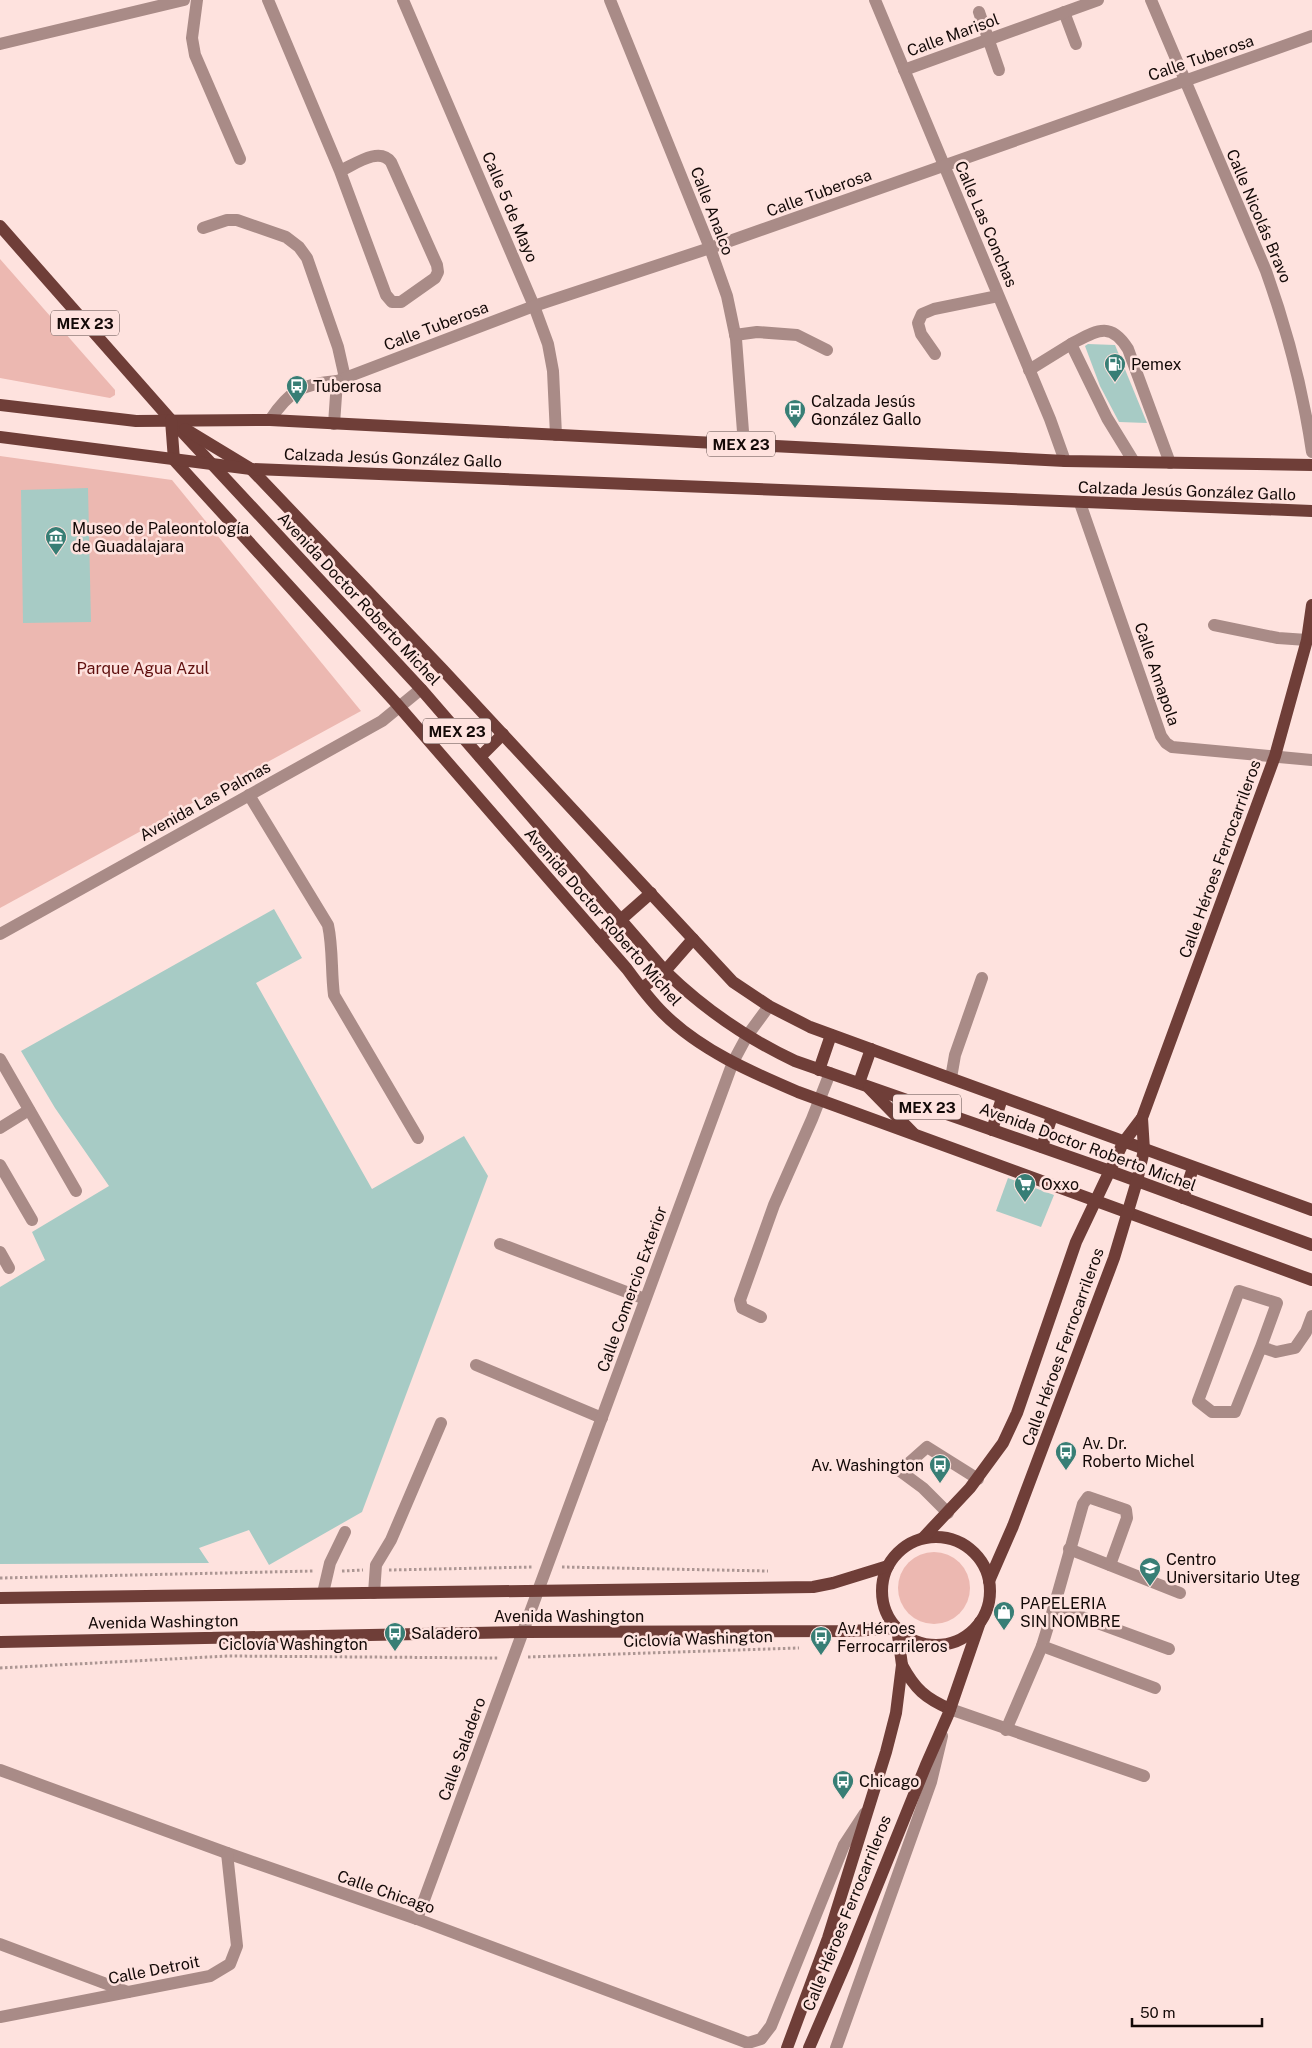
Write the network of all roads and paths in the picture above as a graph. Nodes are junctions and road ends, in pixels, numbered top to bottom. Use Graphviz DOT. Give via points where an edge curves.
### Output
graph roads {
  1 [pos="184,0"];
  2 [pos="197,0"];
  3 [pos="268,0"];
  4 [pos="403,0"];
  5 [pos="610,0"];
  6 [pos="875,0"];
  7 [pos="1098,0"];
  8 [pos="1151,0"];
  9 [pos="979,12"];
  10 [pos="1064,12"];
  11 [pos="1312,36"];
  12 [pos="989,40"];
  13 [pos="0,44"];
  14 [pos="1076,44"];
  15 [pos="904,70"];
  16 [pos="999,70"];
  17 [pos="1184,80"];
  18 [pos="240,159"];
  19 [pos="944,165"];
  20 [pos="340,171"];
  21 [pos="0,226"];
  22 [pos="203,228"];
  23 [pos="710,248"];
  24 [pos="998,296"];
  25 [pos="534,306"];
  26 [pos="735,335"];
  27 [pos="1071,344"];
  28 [pos="827,350"];
  29 [pos="935,354"];
  30 [pos="1029,370"];
  31 [pos="341,379"];
  32 [pos="0,405"];
  33 [pos="171,420"];
  34 [pos="270,420"];
  35 [pos="334,424"];
  36 [pos="556,435"];
  37 [pos="0,436"];
  38 [pos="744,444"];
  39 [pos="1312,452"];
  40 [pos="174,460"];
  41 [pos="1065,461"];
  42 [pos="1134,462"];
  43 [pos="1170,463"];
  44 [pos="214,465"];
  45 [pos="1312,465"];
  46 [pos="251,469"];
  47 [pos="1080,503"];
  48 [pos="1312,511"];
  49 [pos="1312,606"];
  50 [pos="1214,625"];
  51 [pos="1307,640"];
  52 [pos="421,689"];
  53 [pos="400,708"];
  54 [pos="503,734"];
  55 [pos="1276,756"];
  56 [pos="480,757"];
  57 [pos="1312,760"];
  58 [pos="249,795"];
  59 [pos="650,893"];
  60 [pos="622,921"];
  61 [pos="0,934"];
  62 [pos="600,938"];
  63 [pos="693,939"];
  64 [pos="665,971"];
  65 [pos="982,978"];
  66 [pos="642,988"];
  67 [pos="769,1006"];
  68 [pos="831,1035"];
  69 [pos="747,1036"];
  70 [pos="870,1049"];
  71 [pos="0,1059"];
  72 [pos="733,1062"];
  73 [pos="824,1071"];
  74 [pos="951,1078"];
  75 [pos="863,1085"];
  76 [pos="1002,1098"];
  77 [pos="820,1100"];
  78 [pos="29,1110"];
  79 [pos="1052,1116"];
  80 [pos="1142,1118"];
  81 [pos="0,1128"];
  82 [pos="992,1130"];
  83 [pos="916,1135"];
  84 [pos="418,1138"];
  85 [pos="1123,1142"];
  86 [pos="1042,1147"];
  87 [pos="1144,1150"];
  88 [pos="0,1165"];
  89 [pos="1193,1168"];
  90 [pos="1110,1171"];
  91 [pos="1137,1181"];
  92 [pos="76,1191"];
  93 [pos="1183,1198"];
  94 [pos="1096,1201"];
  95 [pos="1312,1210"];
  96 [pos="1127,1212"];
  97 [pos="32,1220"];
  98 [pos="500,1244"];
  99 [pos="1312,1245"];
  100 [pos="0,1252"];
  101 [pos="9,1268"];
  102 [pos="1312,1280"];
  103 [pos="645,1299"];
  104 [pos="1312,1316"];
  105 [pos="761,1318"];
  106 [pos="1261,1347"];
  107 [pos="476,1366"];
  108 [pos="602,1418"];
  109 [pos="441,1423"];
  110 [pos="978,1479"];
  111 [pos="948,1513"];
  112 [pos="344,1532"];
  113 [pos="923,1538"];
  114 [pos="1069,1549"];
  115 [pos="1110,1565"];
  116 [pos="888,1566"];
  117 [pos="547,1567"];
  118 [pos="375,1570"];
  119 [pos="327,1571"];
  120 [pos="773,1571"];
  121 [pos="0,1578"];
  122 [pos="990,1581"];
  123 [pos="538,1591"];
  124 [pos="1180,1592"];
  125 [pos="374,1593"];
  126 [pos="323,1594"];
  127 [pos="0,1598"];
  128 [pos="1054,1608"];
  129 [pos="980,1622"];
  130 [pos="897,1628"];
  131 [pos="523,1632"];
  132 [pos="0,1642"];
  133 [pos="1042,1646"];
  134 [pos="804,1648"];
  135 [pos="1169,1648"];
  136 [pos="513,1658"];
  137 [pos="902,1666"];
  138 [pos="0,1668"];
  139 [pos="1155,1688"];
  140 [pos="949,1712"];
  141 [pos="1006,1730"];
  142 [pos="0,1770"];
  143 [pos="1144,1776"];
  144 [pos="869,1807"];
  145 [pos="227,1853"];
  146 [pos="417,1919"];
  147 [pos="0,1944"];
  148 [pos="128,1992"];
  149 [pos="0,2017"];
  150 [pos="761,2039"];
  151 [pos="788,2048"];
  152 [pos="809,2048"];
  153 [pos="836,2048"];
  1 -- 13 [label="street"];
  2 -- 18 [label="street" via="192,38 195,55"];
  3 -- 20 [label="street"];
  4 -- 25 [label="street, Calle 5 de Mayo"];
  5 -- 23 [label="street, Calle Analco"];
  6 -- 15 [label="street, Calle Las Conchas"];
  7 -- 10 [label="street, Calle Marisol"];
  8 -- 17 [label="street, Calle Nicolás Bravo"];
  9 -- 12 [label="street"];
  10 -- 12 [label="street, Calle Marisol"];
  10 -- 14 [label="street"];
  11 -- 17 [label="street, Calle Tuberosa"];
  12 -- 15 [label="street, Calle Marisol"];
  12 -- 16 [label="street"];
  15 -- 19 [label="street, Calle Las Conchas"];
  17 -- 19 [label="street, Calle Tuberosa"];
  17 -- 39 [label="street, Calle Nicolás Bravo" via="1278,305 1298,374"];
  19 -- 23 [label="street, Calle Tuberosa"];
  19 -- 24 [label="street, Calle Las Conchas"];
  20 -- 20 [label="street" via="386,295 392,302 401,302 430,283 438,272 391,162 387,157 374,156"];
  21 -- 33 [label="main road, Avenida Doctor Roberto Michel / MEX 23"];
  22 -- 31 [label="street" via="237,220 286,237 299,247 307,258 338,346"];
  23 -- 25 [label="street, Calle Tuberosa"];
  23 -- 26 [label="street, Calle Analco" via="727,296"];
  24 -- 29 [label="street" via="922,314 918,323 921,334"];
  24 -- 30 [label="street, Calle Las Conchas"];
  25 -- 31 [label="street, Calle Tuberosa"];
  25 -- 36 [label="street, Calle 5 de Mayo" via="548,344 553,371"];
  26 -- 28 [label="street" via="757,332 797,335"];
  26 -- 38 [label="street, Calle Analco"];
  27 -- 30 [label="street"];
  27 -- 42 [label="street" via="1107,418"];
  27 -- 43 [label="street" via="1098,330 1110,330 1120,337 1128,349"];
  30 -- 41 [label="street, Calle Las Conchas"];
  31 -- 34 [label="street, Calle Tuberosa" via="303,387 280,404"];
  31 -- 35 [label="street"];
  32 -- 33 [label="main road, Calzada Jesús González Gallo / MEX 23" via="136,421"];
  33 -- 34 [label="main road, Calzada Jesús González Gallo / MEX 23"];
  33 -- 40 [label="main road"];
  33 -- 44 [label="main road, Avenida Doctor Roberto Michel / MEX 23"];
  33 -- 46 [label="main road, Avenida Doctor Roberto Michel"];
  34 -- 35 [label="main road, Calzada Jesús González Gallo / MEX 23"];
  35 -- 36 [label="main road, Calzada Jesús González Gallo / MEX 23"];
  36 -- 38 [label="main road, Calzada Jesús González Gallo / MEX 23"];
  37 -- 40 [label="main road"];
  38 -- 41 [label="main road, Calzada Jesús González Gallo / MEX 23"];
  40 -- 44 [label="main road, Calzada Jesús González Gallo"];
  40 -- 53 [label="main road, Avenida Doctor Roberto Michel"];
  41 -- 42 [label="main road, Calzada Jesús González Gallo / MEX 23"];
  42 -- 43 [label="main road, Calzada Jesús González Gallo / MEX 23"];
  43 -- 45 [label="main road, Calzada Jesús González Gallo / MEX 23"];
  44 -- 46 [label="main road, Calzada Jesús González Gallo"];
  44 -- 52 [label="main road, Avenida Doctor Roberto Michel / MEX 23"];
  46 -- 47 [label="main road, Calzada Jesús González Gallo"];
  46 -- 54 [label="main road, Avenida Doctor Roberto Michel"];
  47 -- 48 [label="main road, Calzada Jesús González Gallo"];
  47 -- 55 [label="street, Calle Amapola" via="1166,744"];
  49 -- 51 [label="main road, Calle Héroes Ferrocarrileros"];
  50 -- 51 [label="street" via="1278,638"];
  51 -- 55 [label="main road, Calle Héroes Ferrocarrileros"];
  52 -- 53 [label="street, Avenida Las Palmas"];
  52 -- 56 [label="main road, Avenida Doctor Roberto Michel / MEX 23"];
  53 -- 58 [label="street, Avenida Las Palmas"];
  53 -- 62 [label="main road, Avenida Doctor Roberto Michel"];
  54 -- 56 [label="main road"];
  54 -- 59 [label="main road, Avenida Doctor Roberto Michel"];
  55 -- 57 [label="street, Calle Amapola"];
  55 -- 80 [label="main road, Calle Héroes Ferrocarrileros"];
  56 -- 60 [label="main road, Avenida Doctor Roberto Michel / MEX 23"];
  58 -- 61 [label="street, Avenida Las Palmas"];
  58 -- 84 [label="street" via="328,925 332,942 334,996"];
  59 -- 60 [label="main road"];
  59 -- 63 [label="main road, Avenida Doctor Roberto Michel"];
  60 -- 62 [label="main road"];
  60 -- 64 [label="main road, Avenida Doctor Roberto Michel / MEX 23"];
  62 -- 66 [label="main road, Avenida Doctor Roberto Michel"];
  63 -- 64 [label="main road"];
  63 -- 67 [label="main road, Avenida Doctor Roberto Michel" via="733,982"];
  64 -- 66 [label="main road"];
  64 -- 69 [label="main road, Avenida Doctor Roberto Michel / MEX 23" via="695,999"];
  65 -- 74 [label="street" via="955,1055"];
  66 -- 72 [label="main road, Avenida Doctor Roberto Michel" via="664,1014"];
  67 -- 68 [label="main road, Avenida Doctor Roberto Michel"];
  67 -- 69 [label="street, Calle Comercio Exterior"];
  68 -- 70 [label="main road, Avenida Doctor Roberto Michel"];
  68 -- 73 [label="main road"];
  69 -- 72 [label="street, Calle Comercio Exterior"];
  69 -- 73 [label="main road, Avenida Doctor Roberto Michel / MEX 23" via="788,1058"];
  70 -- 74 [label="main road, Avenida Doctor Roberto Michel"];
  70 -- 75 [label="main road"];
  71 -- 78 [label="street"];
  72 -- 77 [label="main road, Avenida Doctor Roberto Michel"];
  72 -- 103 [label="street, Calle Comercio Exterior"];
  73 -- 75 [label="main road, Avenida Doctor Roberto Michel / MEX 23"];
  73 -- 77 [label="street"];
  74 -- 76 [label="main road, Avenida Doctor Roberto Michel"];
  75 -- 82 [label="main road, Avenida Doctor Roberto Michel / MEX 23"];
  75 -- 83 [label="main road"];
  76 -- 79 [label="main road, Avenida Doctor Roberto Michel"];
  76 -- 82 [label="main road"];
  77 -- 83 [label="main road, Avenida Doctor Roberto Michel"];
  77 -- 105 [label="street" via="774,1205 740,1300 742,1308"];
  78 -- 81 [label="street"];
  78 -- 92 [label="street"];
  79 -- 85 [label="main road, Avenida Doctor Roberto Michel"];
  79 -- 86 [label="main road"];
  80 -- 85 [label="main road, Calle Héroes Ferrocarrileros"];
  80 -- 87 [label="main road, Calle Héroes Ferrocarrileros"];
  82 -- 86 [label="main road, Avenida Doctor Roberto Michel / MEX 23"];
  83 -- 94 [label="main road, Avenida Doctor Roberto Michel"];
  85 -- 87 [label="main road, Avenida Doctor Roberto Michel"];
  85 -- 90 [label="main road, Calle Héroes Ferrocarrileros"];
  86 -- 90 [label="main road, Avenida Doctor Roberto Michel / MEX 23"];
  87 -- 89 [label="main road, Avenida Doctor Roberto Michel"];
  87 -- 91 [label="main road, Calle Héroes Ferrocarrileros"];
  88 -- 97 [label="street"];
  89 -- 93 [label="main road"];
  89 -- 95 [label="main road, Avenida Doctor Roberto Michel"];
  90 -- 91 [label="main road, Avenida Doctor Roberto Michel / MEX 23"];
  90 -- 94 [label="main road, Calle Héroes Ferrocarrileros"];
  91 -- 93 [label="main road, Avenida Doctor Roberto Michel / MEX 23"];
  91 -- 96 [label="main road, Calle Héroes Ferrocarrileros"];
  93 -- 99 [label="main road, Avenida Doctor Roberto Michel / MEX 23"];
  94 -- 96 [label="main road, Avenida Doctor Roberto Michel"];
  94 -- 110 [label="main road, Calle Héroes Ferrocarrileros" via="1076,1242 1017,1413 1003,1443"];
  96 -- 102 [label="main road, Avenida Doctor Roberto Michel"];
  96 -- 122 [label="main road, Calle Héroes Ferrocarrileros" via="1114,1258"];
  98 -- 103 [label="street"];
  100 -- 101 [label="street"];
  103 -- 108 [label="street, Calle Comercio Exterior"];
  104 -- 106 [label="street" via="1295,1348 1276,1352"];
  106 -- 106 [label="street" via="1277,1303 1239,1290 1198,1401 1212,1412 1235,1412"];
  107 -- 108 [label="street"];
  108 -- 117 [label="street, Calle Comercio Exterior"];
  109 -- 118 [label="street"];
  110 -- 111 [label="main road, Calle Héroes Ferrocarrileros"];
  110 -- 111 [label="street" via="927,1447 900,1471"];
  111 -- 113 [label="main road, Calle Héroes Ferrocarrileros"];
  112 -- 119 [label="street"];
  113 -- 116 [label="main road" via="909,1544"];
  113 -- 122 [label="main road" via="941,1537 958,1541 973,1550 984,1564"];
  114 -- 115 [label="street"];
  114 -- 115 [label="street" via="1088,1497 1126,1510 1127,1518"];
  114 -- 128 [label="street"];
  115 -- 124 [label="street"];
  116 -- 123 [label="main road, Avenida Washington" via="813,1587"];
  116 -- 130 [label="main road" via="883,1582 883,1599"];
  117 -- 118 [label="path"];
  117 -- 120 [label="path"];
  117 -- 123 [label="street, Calle Comercio Exterior"];
  118 -- 119 [label="path"];
  118 -- 125 [label="street"];
  119 -- 121 [label="path"];
  119 -- 126 [label="street"];
  122 -- 129 [label="main road" via="987,1609"];
  123 -- 125 [label="main road, Avenida Washington"];
  123 -- 131 [label="street, Calle Saladero"];
  125 -- 126 [label="main road, Avenida Washington"];
  126 -- 127 [label="main road, Avenida Washington"];
  128 -- 133 [label="street"];
  128 -- 135 [label="street"];
  129 -- 130 [label="main road" via="956,1641 940,1644 917,1641"];
  129 -- 140 [label="main road, Calle Héroes Ferrocarrileros"];
  130 -- 131 [label="main road, Avenida Washington" via="852,1631"];
  130 -- 137 [label="main road, Calle Héroes Ferrocarrileros"];
  131 -- 132 [label="main road, Avenida Washington"];
  131 -- 136 [label="street, Calle Saladero"];
  133 -- 139 [label="street"];
  133 -- 141 [label="street"];
  134 -- 136 [label="path, Ciclovía Washington"];
  136 -- 138 [label="path, Ciclovía Washington" via="228,1656"];
  136 -- 146 [label="street, Calle Saladero"];
  137 -- 140 [label="main road" via="923,1695"];
  137 -- 144 [label="main road, Calle Héroes Ferrocarrileros" via="896,1713"];
  140 -- 141 [label="street"];
  140 -- 152 [label="main road, Calle Héroes Ferrocarrileros"];
  140 -- 153 [label="street" via="931,1782"];
  141 -- 143 [label="street"];
  142 -- 145 [label="street, Calle Chicago"];
  144 -- 150 [label="street, Calle Héroes Ferrocarrileros" via="844,1845 771,2026"];
  144 -- 151 [label="main road, Calle Héroes Ferrocarrileros" via="828,1938"];
  145 -- 146 [label="street, Calle Chicago"];
  145 -- 148 [label="street, Calle Detroit" via="237,1946 230,1964 210,1976"];
  146 -- 150 [label="street, Calle Chicago" via="748,2043"];
  147 -- 148 [label="street"];
  148 -- 149 [label="street, Calle Detroit"];
}
